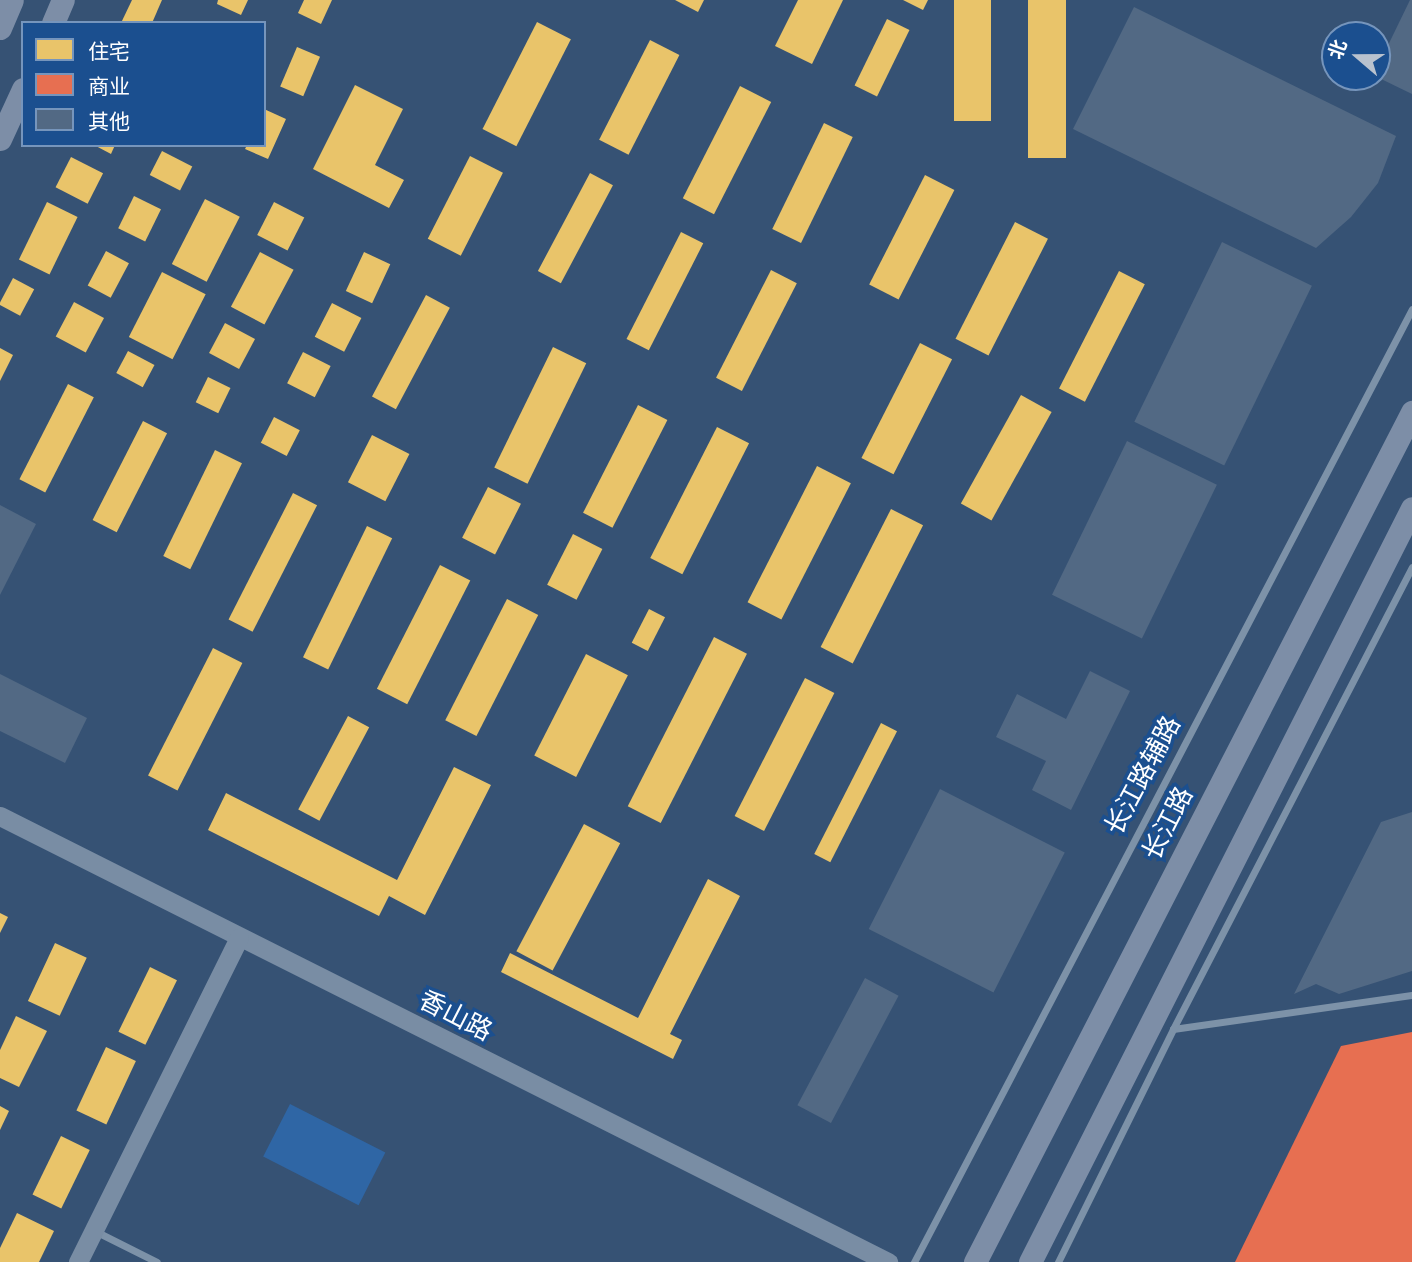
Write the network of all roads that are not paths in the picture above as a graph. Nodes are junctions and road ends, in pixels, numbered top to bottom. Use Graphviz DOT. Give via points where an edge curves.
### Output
graph roads {
  1 [pos="12,0"];
  2 [pos="63,0"];
  3 [pos="54,21"];
  4 [pos="0,28"];
  5 [pos="21,93"];
  6 [pos="0,139"];
  7 [pos="1412,309"];
  8 [pos="1412,412"];
  9 [pos="1412,508"];
  10 [pos="1412,567"];
  11 [pos="0,816"];
  12 [pos="239,938"];
  13 [pos="1412,995"];
  14 [pos="1173,1029"];
  15 [pos="94,1230"];
  16 [pos="78,1262"];
  17 [pos="157,1262"];
  18 [pos="888,1262"];
  19 [pos="914,1262"];
  20 [pos="975,1262"];
  21 [pos="1030,1262"];
  22 [pos="1058,1262"];
  1 -- 4 [label="main road"];
  2 -- 3 [label="main road"];
  5 -- 6 [label="main road"];
  7 -- 19 [label="lane, 长江路辅路"];
  8 -- 20 [label="main road, 长江路"];
  9 -- 21 [label="main road"];
  10 -- 14 [label="lane"];
  11 -- 12 [label="street, 香山路"];
  12 -- 15 [label="street"];
  12 -- 18 [label="street, 香山路"];
  13 -- 14 [label="lane"];
  14 -- 22 [label="lane"];
  15 -- 16 [label="street"];
  15 -- 17 [label="lane"];
}
